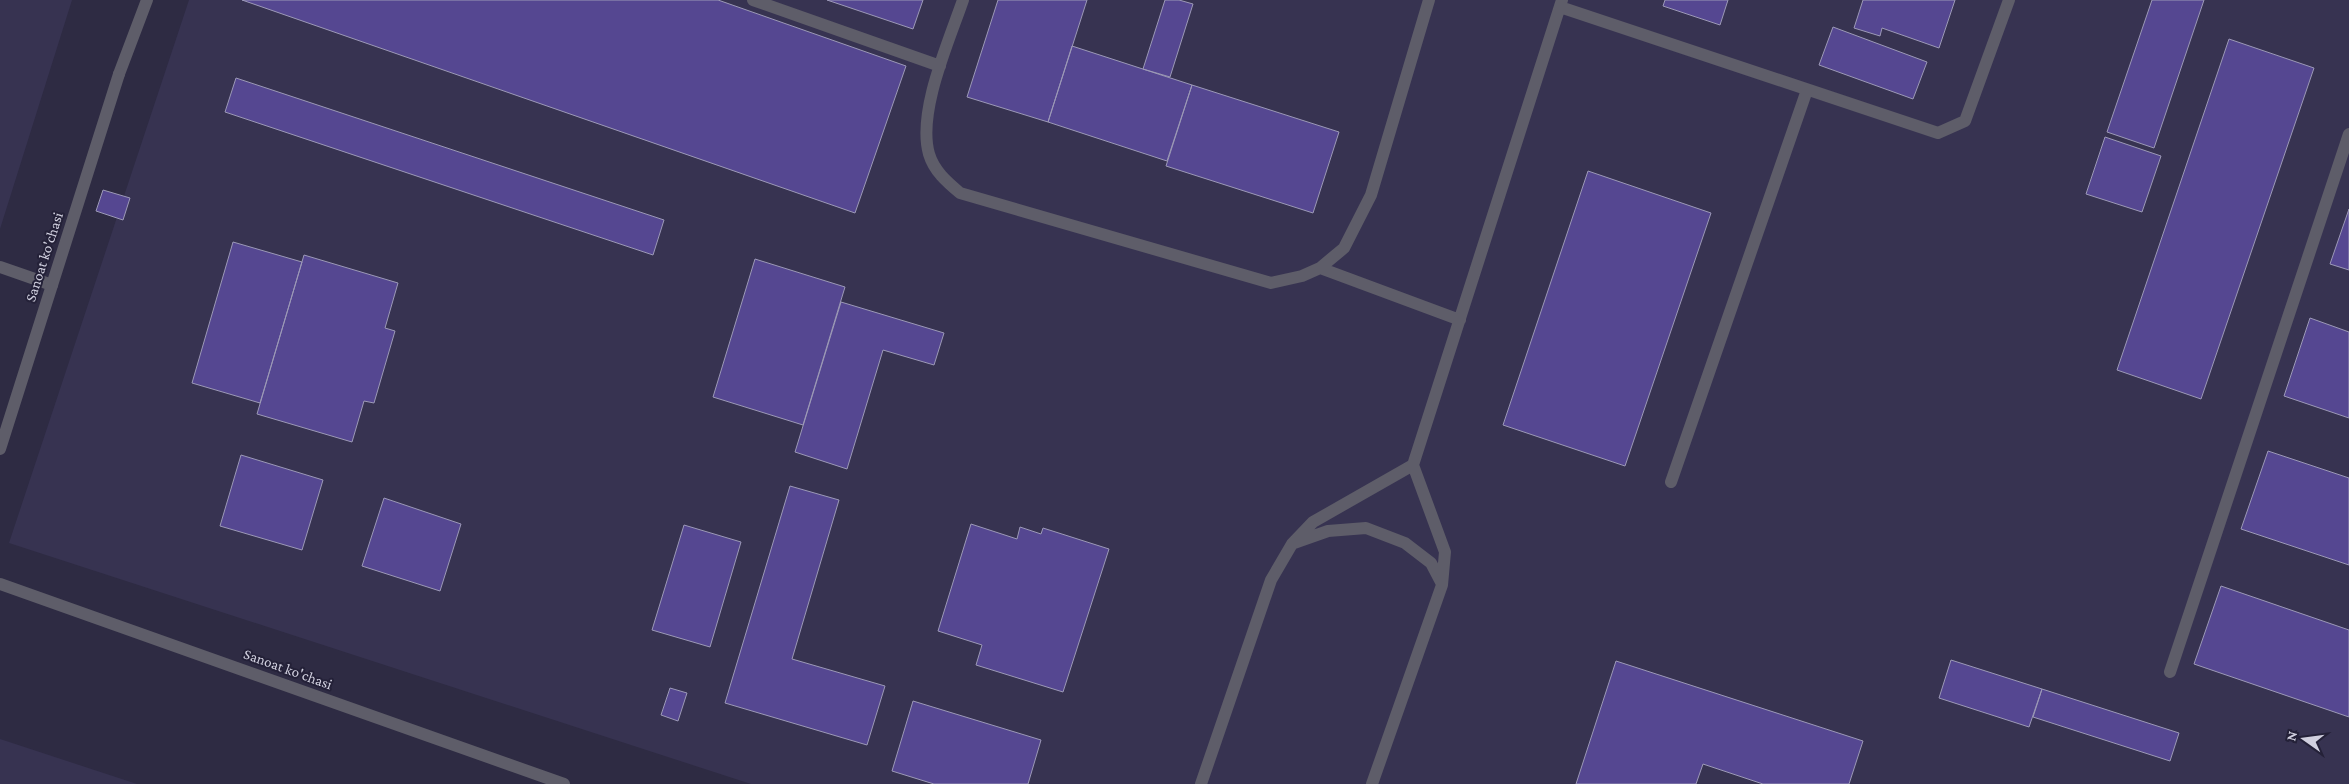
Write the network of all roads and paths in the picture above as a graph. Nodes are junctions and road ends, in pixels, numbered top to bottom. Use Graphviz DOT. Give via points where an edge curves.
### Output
graph roads {
  1 [pos="147,0"];
  2 [pos="753,0"];
  3 [pos="963,0"];
  4 [pos="1429,0"];
  5 [pos="2009,0"];
  6 [pos="1561,3"];
  7 [pos="940,66"];
  8 [pos="1807,90"];
  9 [pos="2349,134"];
  10 [pos="0,267"];
  11 [pos="1320,268"];
  12 [pos="52,285"];
  13 [pos="1460,320"];
  14 [pos="0,449"];
  15 [pos="1413,465"];
  16 [pos="1671,482"];
  17 [pos="1292,544"];
  18 [pos="0,584"];
  19 [pos="1442,586"];
  20 [pos="2170,672"];
  21 [pos="564,784"];
  22 [pos="1201,784"];
  23 [pos="1372,784"];
  1 -- 12 [label="street, Sanoat ko'chasi" via="119,74"];
  2 -- 7 [label="street"];
  3 -- 7 [label="street"];
  4 -- 11 [label="street" via="1371,195 1344,248"];
  5 -- 8 [label="street" via="1965,122 1938,133"];
  6 -- 8 [label="street"];
  6 -- 13 [label="street"];
  7 -- 11 [label="street" via="930,95 929,154 940,176 960,193 1271,283"];
  8 -- 16 [label="street"];
  9 -- 20 [label="street"];
  10 -- 12 [label="street"];
  11 -- 13 [label="street"];
  12 -- 14 [label="street, Sanoat ko'chasi"];
  13 -- 15 [label="street"];
  15 -- 17 [label="street" via="1313,522"];
  15 -- 19 [label="street" via="1445,552"];
  17 -- 19 [label="street" via="1328,531 1366,528 1405,543 1430,563"];
  17 -- 22 [label="street" via="1271,580"];
  18 -- 21 [label="street, Sanoat ko'chasi"];
  19 -- 23 [label="street"];
}
